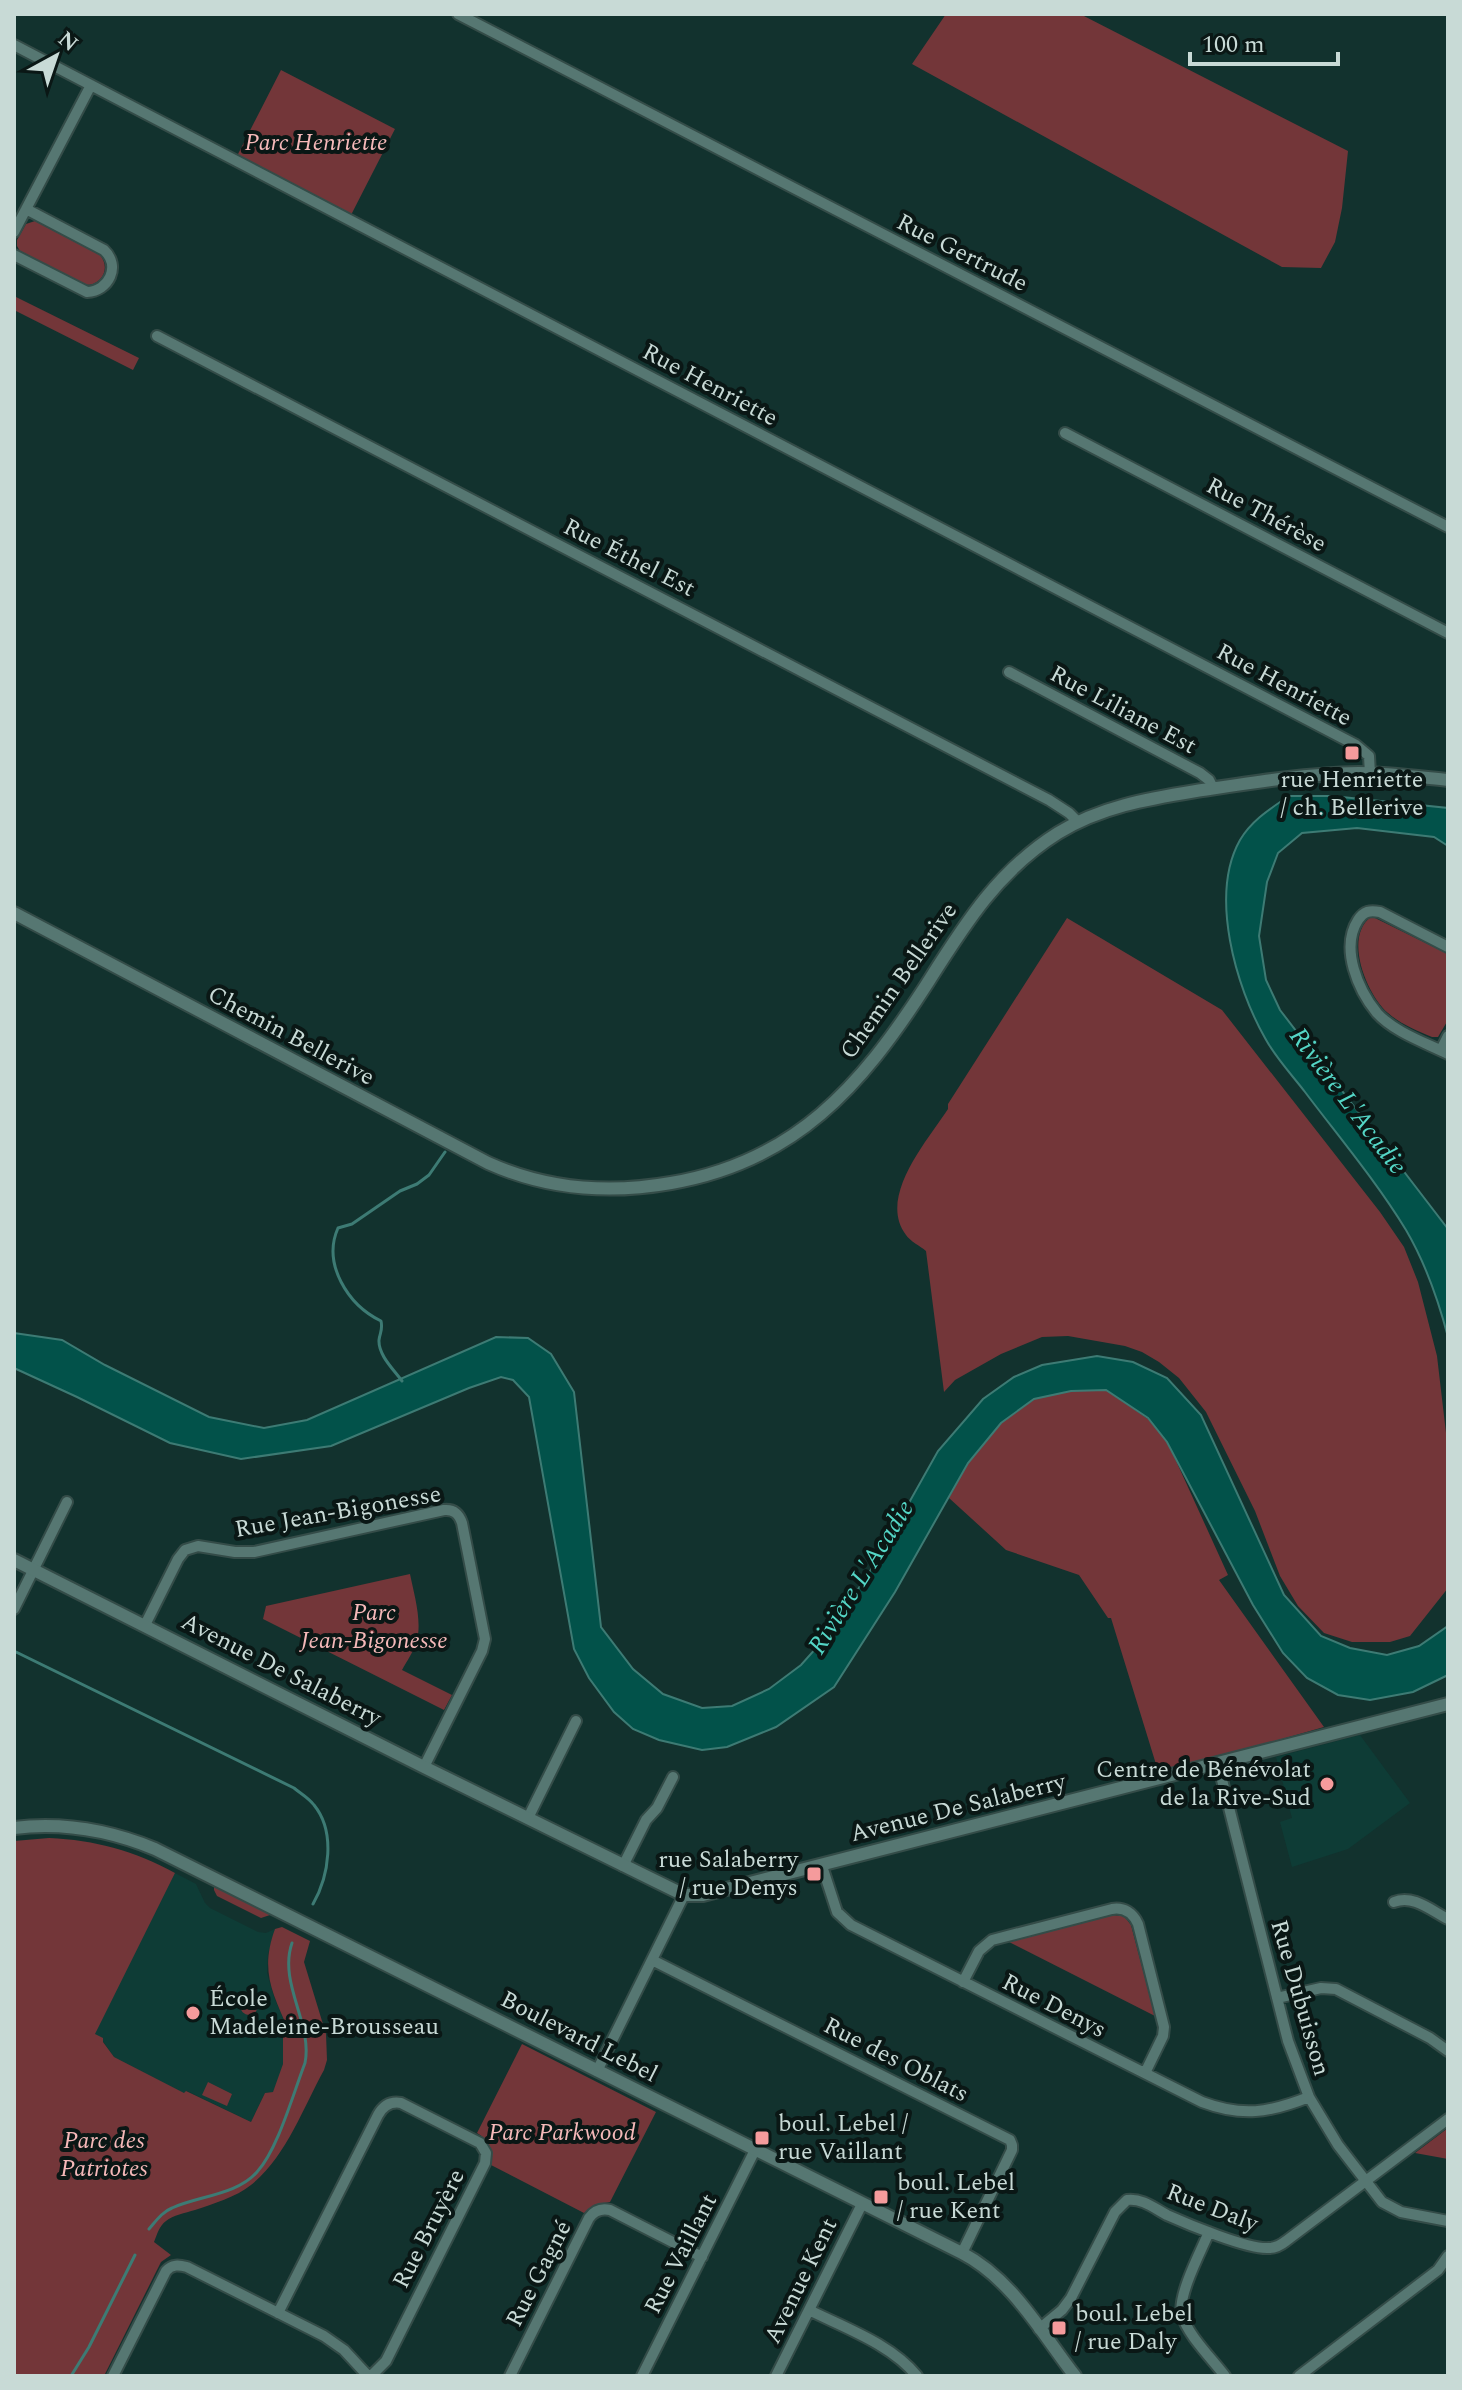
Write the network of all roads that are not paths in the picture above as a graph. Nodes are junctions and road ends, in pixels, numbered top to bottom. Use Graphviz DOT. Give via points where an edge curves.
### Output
graph roads {
  1 [pos="458,14"];
  2 [pos="14,45"];
  3 [pos="91,85"];
  4 [pos="26,209"];
  5 [pos="14,232"];
  6 [pos="14,255"];
  7 [pos="157,336"];
  8 [pos="1065,433"];
  9 [pos="1448,527"];
  10 [pos="1448,633"];
  11 [pos="1009,672"];
  12 [pos="1370,774"];
  13 [pos="1448,780"];
  14 [pos="1213,788"];
  15 [pos="1078,822"];
  16 [pos="14,913"];
  17 [pos="1448,947"];
  18 [pos="1448,1036"];
  19 [pos="1444,1052"];
  20 [pos="67,1502"];
  21 [pos="14,1560"];
  22 [pos="34,1569"];
  23 [pos="14,1609"];
  24 [pos="145,1625"];
  25 [pos="1448,1704"];
  26 [pos="576,1721"];
  27 [pos="1218,1764"];
  28 [pos="424,1767"];
  29 [pos="673,1777"];
  30 [pos="528,1818"];
  31 [pos="14,1828"];
  32 [pos="623,1866"];
  33 [pos="822,1866"];
  34 [pos="684,1895"];
  35 [pos="1394,1902"];
  36 [pos="1448,1919"];
  37 [pos="652,1960"];
  38 [pos="963,1982"];
  39 [pos="1277,1998"];
  40 [pos="1448,2051"];
  41 [pos="597,2071"];
  42 [pos="1145,2073"];
  43 [pos="1309,2097"];
  44 [pos="1448,2119"];
  45 [pos="755,2150"];
  46 [pos="1365,2182"];
  47 [pos="862,2204"];
  48 [pos="1448,2221"];
  49 [pos="1209,2232"];
  50 [pos="962,2253"];
  51 [pos="1448,2256"];
  52 [pos="702,2257"];
  53 [pos="809,2310"];
  54 [pos="278,2313"];
  55 [pos="1039,2329"];
  56 [pos="113,2376"];
  57 [pos="370,2376"];
  58 [pos="510,2376"];
  59 [pos="642,2376"];
  60 [pos="776,2376"];
  61 [pos="917,2376"];
  62 [pos="1075,2376"];
  63 [pos="1225,2376"];
  64 [pos="1299,2376"];
  1 -- 9 [label="street, Rue Gertrude"];
  2 -- 3 [label="street, Rue Henriette"];
  3 -- 4 [label="street"];
  3 -- 12 [label="street, Rue Henriette" via="1356,745 1369,756"];
  4 -- 5 [label="street"];
  4 -- 6 [label="street" via="104,250 112,259 112,272 100,289 87,292"];
  7 -- 15 [label="street, Rue Éthel Est" via="1049,800"];
  8 -- 10 [label="street, Rue Thérèse"];
  11 -- 14 [label="street, Rue Liliane Est" via="1200,773"];
  12 -- 13 [label="street, Chemin Bellerive"];
  12 -- 14 [label="street, Chemin Bellerive"];
  14 -- 15 [label="street, Chemin Bellerive" via="1121,805"];
  15 -- 16 [label="street, Chemin Bellerive" via="1033,850 987,894 873,1062 820,1116 775,1147 736,1165 643,1187 562,1185 498,1168"];
  17 -- 19 [label="street" via="1372,911 1361,916 1350,944 1358,979 1377,1013"];
  18 -- 19 [label="street"];
  20 -- 22 [label="street"];
  21 -- 22 [label="street, Avenue De Salaberry"];
  22 -- 23 [label="street"];
  22 -- 24 [label="street, Avenue De Salaberry"];
  24 -- 28 [label="street, Avenue De Salaberry"];
  24 -- 28 [label="street, Rue Jean-Bigonesse" via="180,1555 191,1547 250,1552 454,1511 462,1523 485,1639"];
  25 -- 27 [label="street, Avenue De Salaberry"];
  26 -- 30 [label="street"];
  27 -- 33 [label="street, Avenue De Salaberry"];
  27 -- 39 [label="street, Rue Dubuisson"];
  28 -- 30 [label="street, Avenue De Salaberry"];
  29 -- 32 [label="street"];
  30 -- 32 [label="street, Avenue De Salaberry"];
  31 -- 41 [label="street, Boulevard Lebel" via="70,1827 142,1843"];
  32 -- 34 [label="street, Avenue De Salaberry"];
  33 -- 34 [label="street, Avenue De Salaberry"];
  33 -- 38 [label="street, Rue Denys" via="842,1919"];
  34 -- 37 [label="street"];
  35 -- 36 [label="street" via="1412,1900"];
  37 -- 41 [label="street"];
  37 -- 50 [label="street, Rue des Oblats" via="1010,2140 1012,2150"];
  38 -- 42 [label="street, Rue Denys"];
  38 -- 42 [label="street" via="979,1951 992,1940 1112,1909 1126,1910 1138,1924 1164,2027"];
  39 -- 40 [label="street" via="1336,1989"];
  39 -- 43 [label="street, Rue Dubuisson"];
  41 -- 45 [label="street, Boulevard Lebel"];
  42 -- 43 [label="street, Rue Denys" via="1228,2111 1265,2111"];
  43 -- 46 [label="street, Rue Dubuisson"];
  44 -- 46 [label="street, Rue Daly"];
  45 -- 47 [label="street, Boulevard Lebel"];
  45 -- 52 [label="street, Rue Vaillant"];
  46 -- 48 [label="street, Rue Dubuisson" via="1391,2208"];
  46 -- 49 [label="street, Rue Daly" via="1273,2248"];
  47 -- 50 [label="street, Boulevard Lebel"];
  47 -- 53 [label="street, Avenue Kent"];
  49 -- 55 [label="street, Rue Daly" via="1139,2200 1124,2202 1069,2302"];
  49 -- 63 [label="street" via="1181,2309 1186,2324"];
  50 -- 55 [label="street, Boulevard Lebel" via="997,2276"];
  51 -- 64 [label="street" via="1438,2270"];
  52 -- 58 [label="street, Rue Gagné" via="610,2210 595,2212"];
  52 -- 59 [label="street, Rue Vaillant"];
  53 -- 60 [label="street, Avenue Kent"];
  53 -- 61 [label="street" via="895,2354"];
  54 -- 56 [label="street" via="174,2265"];
  54 -- 57 [label="street" via="334,2342"];
  54 -- 57 [label="street, Rue Bruyère" via="385,2106 401,2103 480,2143 485,2163 386,2361"];
  55 -- 62 [label="street, Boulevard Lebel"];
}
